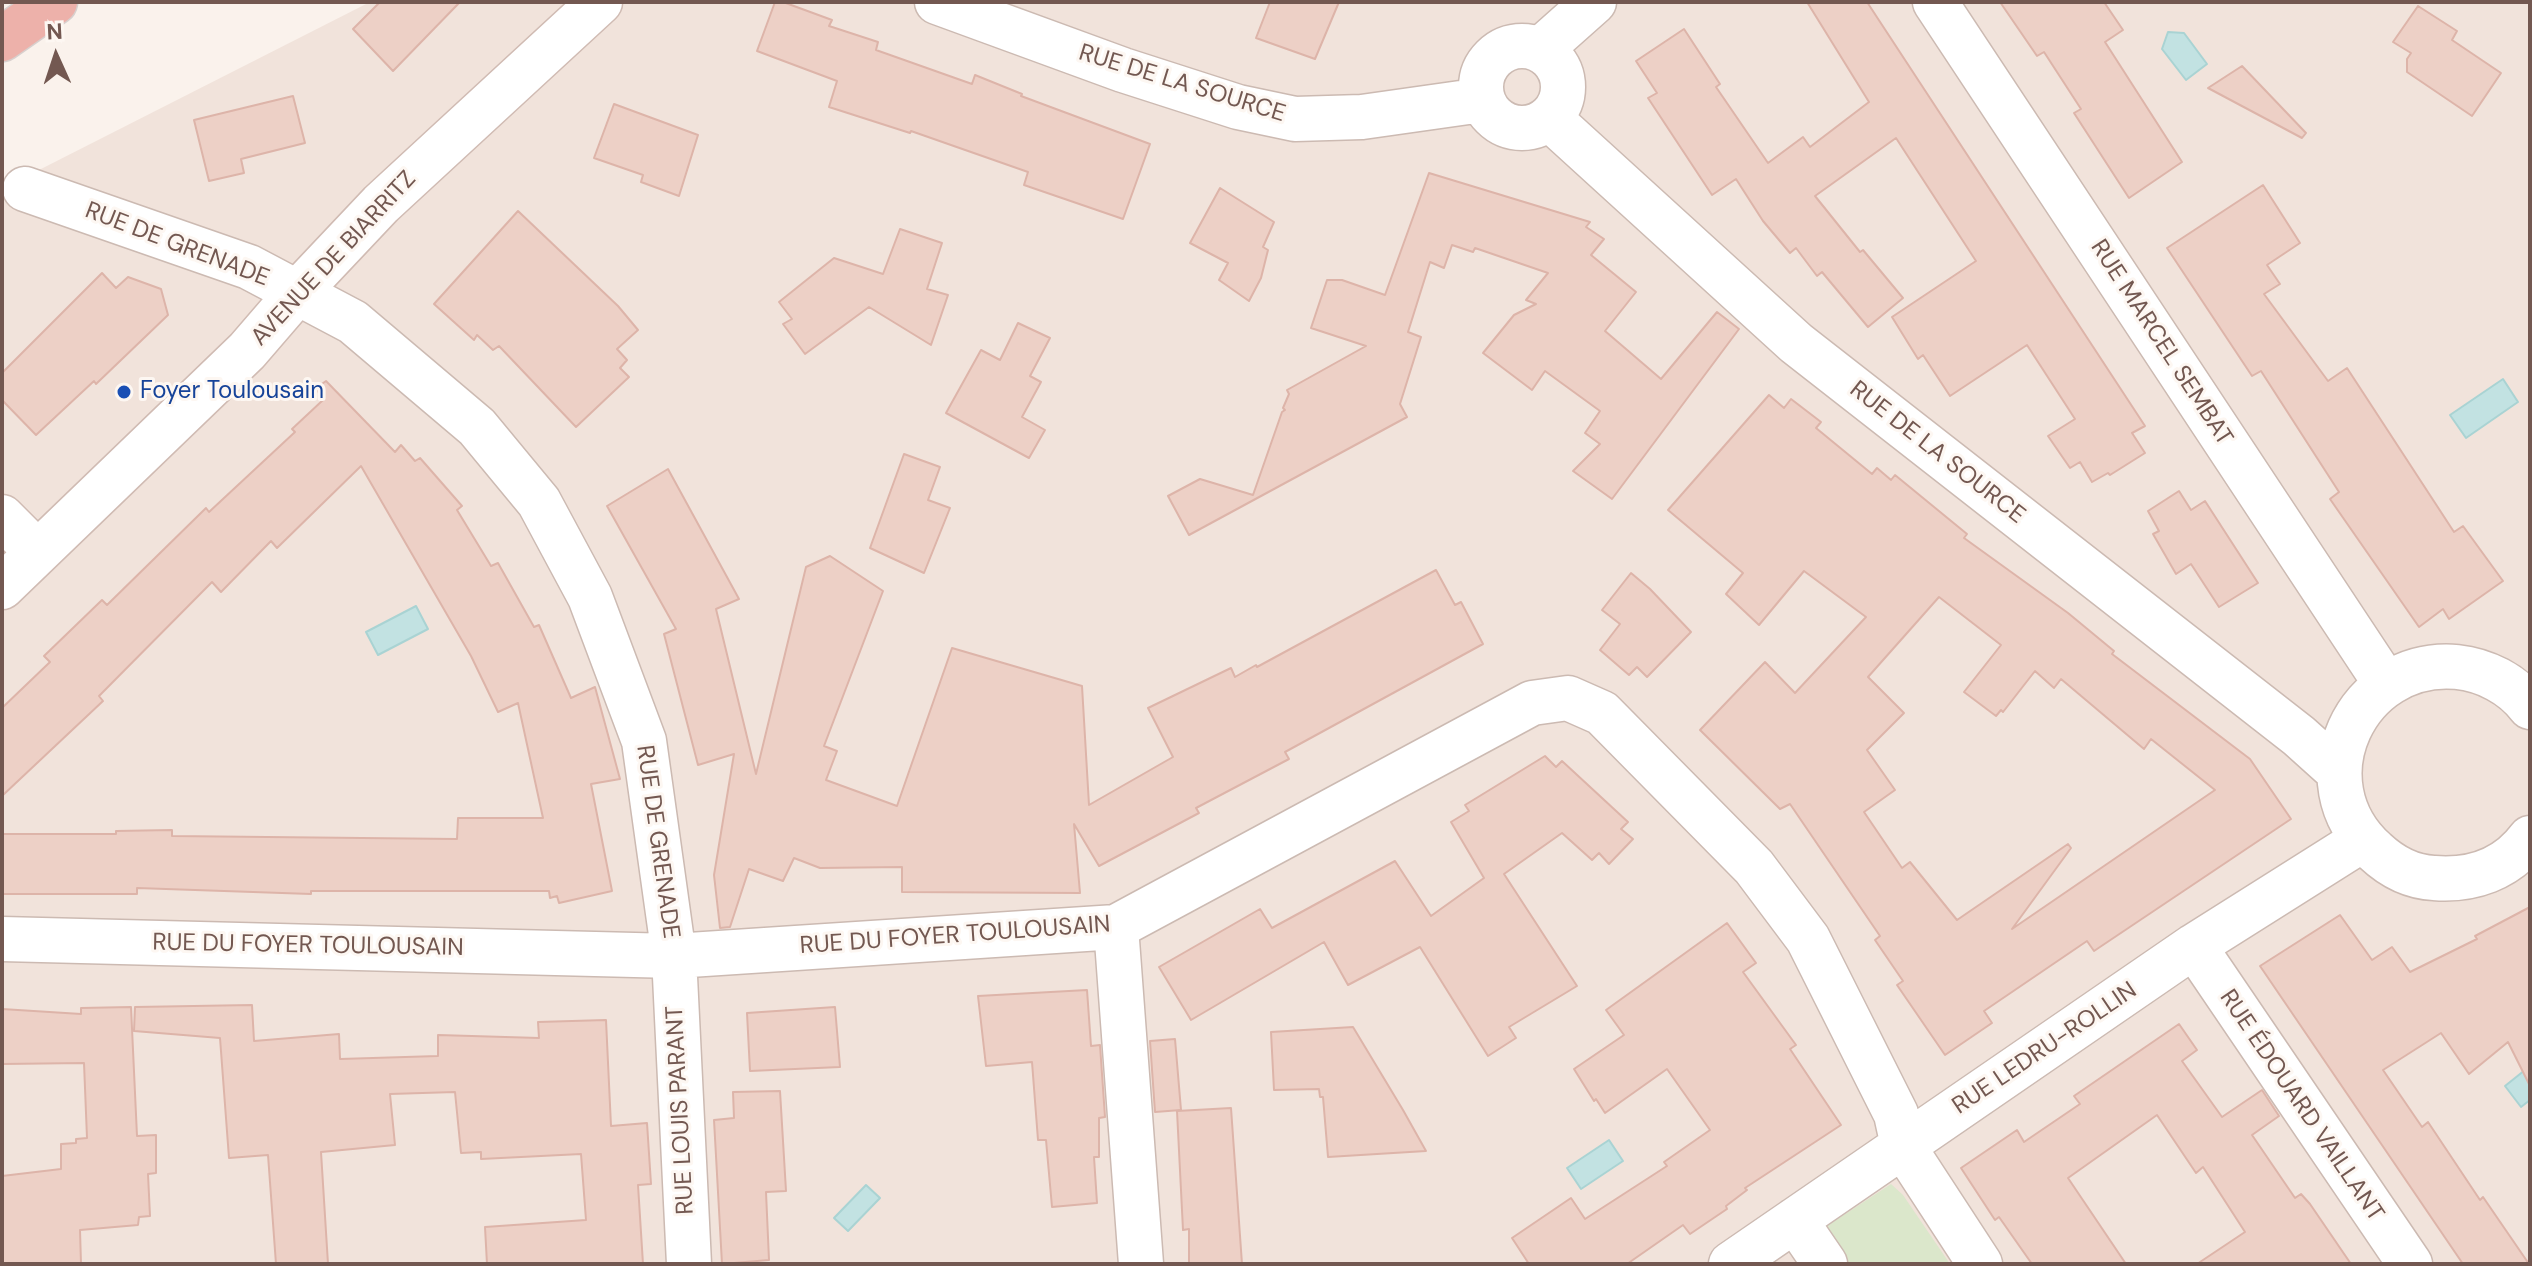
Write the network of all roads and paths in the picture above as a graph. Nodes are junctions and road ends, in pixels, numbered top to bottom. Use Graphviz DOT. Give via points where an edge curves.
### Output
graph roads {
  1 [pos="55,2"];
  2 [pos="600,2"];
  3 [pos="937,2"];
  4 [pos="1594,2"];
  5 [pos="1935,2"];
  6 [pos="2,39"];
  7 [pos="1540,50"];
  8 [pos="1482,100"];
  9 [pos="1549,118"];
  10 [pos="25,189"];
  11 [pos="297,293"];
  12 [pos="2,517"];
  13 [pos="37,552"];
  14 [pos="2,587"];
  15 [pos="2386,684"];
  16 [pos="2530,707"];
  17 [pos="2339,772"];
  18 [pos="2530,838"];
  19 [pos="2362,840"];
  20 [pos="1116,927"];
  21 [pos="2,939"];
  22 [pos="2194,946"];
  23 [pos="674,956"];
  24 [pos="1903,1146"];
  25 [pos="1795,1220"];
  26 [pos="689,1264"];
  27 [pos="1141,1264"];
  28 [pos="1731,1264"];
  29 [pos="1825,1264"];
  30 [pos="1980,1264"];
  31 [pos="2410,1264"];
  1 -- 6 [label="highway"];
  2 -- 11 [label="street, AVENUE DE BIARRITZ" via="381,204"];
  3 -- 8 [label="street, RUE DE LA SOURCE" via="1123,70 1238,107 1295,119 1362,117"];
  4 -- 7 [label="street"];
  5 -- 15 [label="street, RUE MARCEL SEMBAT"];
  7 -- 8 [label="street" via="1515,46 1493,56 1481,81"];
  7 -- 9 [label="street" via="1560,70 1564,85"];
  8 -- 9 [label="street" via="1499,122 1520,129"];
  9 -- 17 [label="street, RUE DE LA SOURCE" via="1796,343"];
  10 -- 11 [label="street, RUE DE GRENADE" via="249,267"];
  11 -- 13 [label="street, AVENUE DE BIARRITZ" via="247,351"];
  11 -- 23 [label="street, RUE DE GRENADE" via="353,322 477,427 539,502 590,597 644,741"];
  12 -- 13 [label="street"];
  13 -- 14 [label="street, AVENUE DE BIARRITZ"];
  15 -- 16 [label="street" via="2427,668 2471,669 2498,679"];
  15 -- 17 [label="street" via="2361,707 2345,738"];
  17 -- 19 [label="street" via="2344,808"];
  18 -- 19 [label="street" via="2521,851 2491,871 2457,880 2421,878 2388,864"];
  19 -- 22 [label="street, RUE LEDRU-ROLLIN"];
  20 -- 23 [label="street, RUE DU FOYER TOULOUSAIN"];
  20 -- 24 [label="street, RUE DU FOYER TOULOUSAIN" via="1532,703 1568,698 1602,713 1754,867 1808,939 1896,1114"];
  20 -- 27 [label="street"];
  21 -- 23 [label="street, RUE DU FOYER TOULOUSAIN"];
  22 -- 24 [label="street, RUE LEDRU-ROLLIN"];
  22 -- 31 [label="street, RUE ÉDOUARD VAILLANT"];
  23 -- 26 [label="street, RUE LOUIS PARANT"];
  24 -- 25 [label="street, RUE LEDRU-ROLLIN"];
  24 -- 30 [label="street, RUE DU FOYER TOULOUSAIN"];
  25 -- 28 [label="street, RUE LEDRU-ROLLIN"];
  25 -- 29 [label="street"];
}
